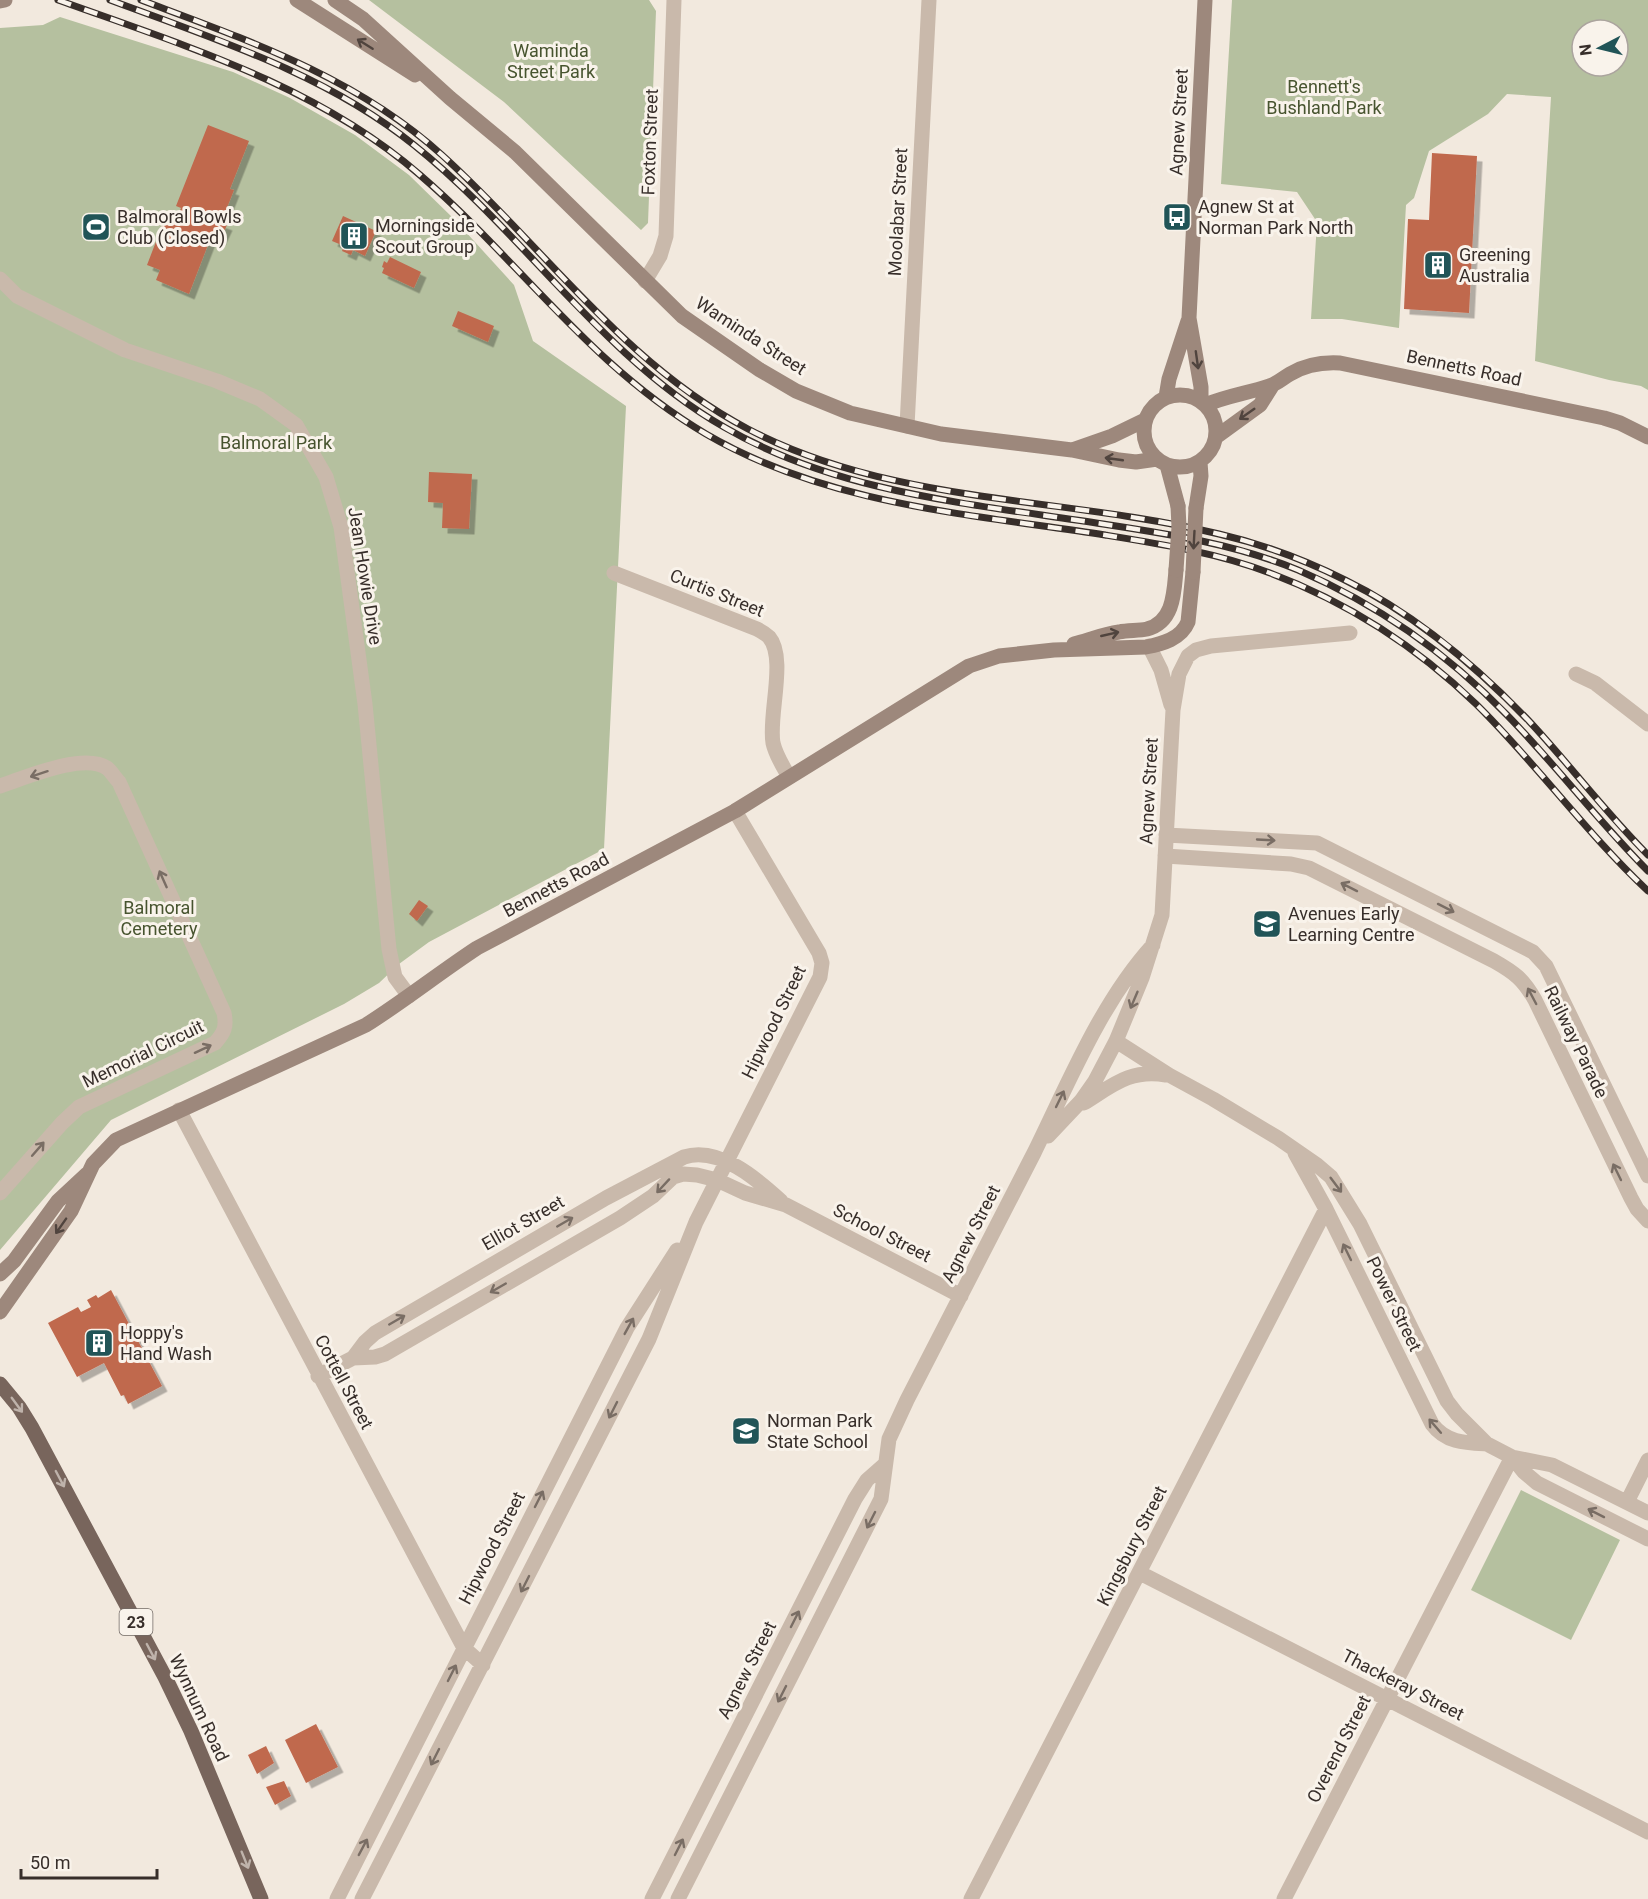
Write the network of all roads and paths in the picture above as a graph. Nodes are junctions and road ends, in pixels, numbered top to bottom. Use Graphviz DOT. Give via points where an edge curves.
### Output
graph roads {
  1 [pos="5,0"];
  2 [pos="297,0"];
  3 [pos="335,0"];
  4 [pos="674,0"];
  5 [pos="928,0"];
  6 [pos="1205,0"];
  7 [pos="0,1"];
  8 [pos="450,98"];
  9 [pos="0,279"];
  10 [pos="645,281"];
  11 [pos="1189,318"];
  12 [pos="1272,386"];
  13 [pos="1166,397"];
  14 [pos="1203,403"];
  15 [pos="1145,420"];
  16 [pos="907,426"];
  17 [pos="1216,436"];
  18 [pos="1648,436"];
  19 [pos="1072,450"];
  20 [pos="1162,462"];
  21 [pos="1200,462"];
  22 [pos="614,573"];
  23 [pos="1350,633"];
  24 [pos="1149,646"];
  25 [pos="1053,650"];
  26 [pos="1576,674"];
  27 [pos="1173,710"];
  28 [pos="1648,724"];
  29 [pos="789,777"];
  30 [pos="0,786"];
  31 [pos="735,811"];
  32 [pos="1166,835"];
  33 [pos="1225,838"];
  34 [pos="1165,856"];
  35 [pos="1222,860"];
  36 [pos="1153,945"];
  37 [pos="409,996"];
  38 [pos="1116,1041"];
  39 [pos="1169,1076"];
  40 [pos="179,1110"];
  41 [pos="1068,1114"];
  42 [pos="1291,1147"];
  43 [pos="1034,1152"];
  44 [pos="726,1163"];
  45 [pos="87,1174"];
  46 [pos="1648,1176"];
  47 [pos="717,1180"];
  48 [pos="0,1193"];
  49 [pos="786,1205"];
  50 [pos="1326,1209"];
  51 [pos="1648,1221"];
  52 [pos="696,1222"];
  53 [pos="0,1274"];
  54 [pos="961,1296"];
  55 [pos="0,1312"];
  56 [pos="353,1358"];
  57 [pos="318,1376"];
  58 [pos="0,1384"];
  59 [pos="1487,1444"];
  60 [pos="1512,1457"];
  61 [pos="1648,1460"];
  62 [pos="884,1465"];
  63 [pos="1627,1502"];
  64 [pos="1648,1514"];
  65 [pos="1648,1539"];
  66 [pos="1140,1573"];
  67 [pos="464,1648"];
  68 [pos="483,1665"];
  69 [pos="1386,1699"];
  70 [pos="1648,1832"];
  71 [pos="261,1899"];
  72 [pos="337,1899"];
  73 [pos="362,1899"];
  74 [pos="652,1899"];
  75 [pos="678,1899"];
  76 [pos="971,1899"];
  77 [pos="1284,1899"];
  1 -- 7 [label="main road"];
  8 -- 2 [label="main road, Waminda Street, one-way"];
  3 -- 8 [label="main road, Waminda Street" via="363,19"];
  4 -- 10 [label="street, Foxton Street" via="666,236 660,256"];
  5 -- 16 [label="street, Moolabar Street"];
  6 -- 11 [label="main road, Agnew Street"];
  8 -- 10 [label="main road, Waminda Street" via="515,152"];
  9 -- 37 [label="street, Jean Howie Drive" via="17,296 124,350 260,399 296,425 326,477 341,527 365,704 389,949 395,976"];
  10 -- 16 [label="main road, Waminda Street" via="682,316 723,346 796,391 850,413"];
  11 -- 13 [label="main road, Agnew Street"];
  11 -- 14 [label="main road, Agnew Street, one-way"];
  12 -- 14 [label="main road, Bennetts Road"];
  12 -- 17 [label="main road, Bennetts Road, one-way" via="1260,405"];
  12 -- 18 [label="main road, Bennetts Road" via="1303,368 1340,363 1604,418"];
  13 -- 14 [label="main road" via="1178,394"];
  13 -- 15 [label="main road"];
  14 -- 17 [label="main road" via="1212,414"];
  15 -- 19 [label="main road, Waminda Street"];
  15 -- 20 [label="main road" via="1145,441"];
  16 -- 19 [label="main road, Waminda Street" via="941,434"];
  17 -- 21 [label="main road" via="1208,455"];
  20 -- 19 [label="main road, Waminda Street, one-way" via="1129,461"];
  20 -- 21 [label="main road" via="1178,468"];
  25 -- 20 [label="main road, Bennetts Road, one-way, bridge" via="1107,634 1154,626 1166,615 1172,603 1179,527 1178,506"];
  21 -- 24 [label="main road, Bennetts Road, one-way, bridge" via="1190,614 1179,635"];
  22 -- 29 [label="street, Curtis Street" via="769,636 777,663 773,742"];
  23 -- 27 [label="street, Agnew Street" via="1215,646 1193,652 1180,671"];
  24 -- 25 [label="main road, Bennetts Road"];
  24 -- 27 [label="street, Agnew Street"];
  25 -- 29 [label="main road, Bennetts Road" via="999,656 969,666"];
  26 -- 28 [label="street"];
  27 -- 32 [label="street, Agnew Street"];
  29 -- 31 [label="main road, Bennetts Road"];
  48 -- 30 [label="street, Memorial Circuit, one-way" via="79,1107 215,1043 224,1033 226,1022 119,783 107,768 92,762 66,765"];
  31 -- 37 [label="main road, Bennetts Road" via="477,948"];
  31 -- 44 [label="street, Hipwood Street" via="814,944 822,966"];
  32 -- 33 [label="street, Railway Parade"];
  32 -- 34 [label="street, Agnew Street"];
  33 -- 35 [label="street"];
  33 -- 46 [label="street, Railway Parade, one-way" via="1323,845 1537,955 1546,966"];
  34 -- 35 [label="street, Railway Parade"];
  34 -- 36 [label="street, Agnew Street" via="1162,919"];
  51 -- 35 [label="street, Railway Parade, one-way" via="1621,1179 1521,978 1309,868"];
  36 -- 38 [label="street, Agnew Street, one-way"];
  43 -- 36 [label="street, Agnew Street, one-way" via="1118,989"];
  37 -- 40 [label="main road, Bennetts Road" via="358,1029"];
  38 -- 39 [label="street, Power Street"];
  38 -- 41 [label="street, Agnew Street" via="1089,1091"];
  39 -- 41 [label="street, Power Street" via="1132,1076"];
  39 -- 42 [label="street, Power Street"];
  40 -- 45 [label="main road, Bennetts Road" via="116,1140"];
  40 -- 57 [label="street, Cottell Street"];
  41 -- 43 [label="street, Agnew Street"];
  42 -- 50 [label="street, Power Street"];
  42 -- 59 [label="street, Power Street, one-way" via="1328,1174 1338,1187 1366,1235 1447,1401"];
  43 -- 54 [label="street, Agnew Street"];
  44 -- 47 [label="street, Hipwood Street"];
  44 -- 49 [label="street, School Street" via="754,1178"];
  56 -- 44 [label="street, Elliot Street, one-way" via="375,1333 653,1172 697,1154 708,1154"];
  45 -- 53 [label="main road, Bennetts Road" via="58,1201"];
  45 -- 55 [label="main road, Bennetts Road, one-way" via="75,1205"];
  47 -- 49 [label="street, School Street"];
  47 -- 52 [label="street, Hipwood Street"];
  47 -- 56 [label="street, Elliot Street, one-way" via="691,1174 673,1177 620,1218 385,1353"];
  49 -- 54 [label="street, School Street"];
  59 -- 50 [label="street, Power Street, one-way" via="1456,1442 1434,1428"];
  50 -- 66 [label="street, Kingsbury Street"];
  67 -- 52 [label="street, Hipwood Street, one-way" via="627,1328"];
  52 -- 68 [label="street, Hipwood Street, one-way" via="649,1339"];
  54 -- 62 [label="street, Agnew Street" via="890,1436"];
  56 -- 57 [label="street, Elliot Street"];
  57 -- 67 [label="street, Cottell Street"];
  58 -- 71 [label="main road, Wynnum Road / 23, one-way" via="32,1428 165,1677"];
  59 -- 60 [label="street, Power Street"];
  60 -- 63 [label="street, Power Street" via="1547,1463"];
  65 -- 60 [label="street, Power Street, one-way" via="1537,1483"];
  60 -- 69 [label="street, Overend Street"];
  61 -- 63 [label="street"];
  74 -- 62 [label="street, Agnew Street, one-way" via="855,1499 867,1480"];
  62 -- 75 [label="street, Agnew Street, one-way" via="881,1499"];
  63 -- 64 [label="street, Power Street"];
  66 -- 69 [label="street, Thackeray Street"];
  66 -- 76 [label="street, Kingsbury Street"];
  67 -- 68 [label="street, Cottell Street"];
  72 -- 67 [label="street, Hipwood Street, one-way"];
  68 -- 73 [label="street, Hipwood Street, one-way"];
  69 -- 70 [label="street, Thackeray Street"];
  69 -- 77 [label="street, Overend Street"];
}
